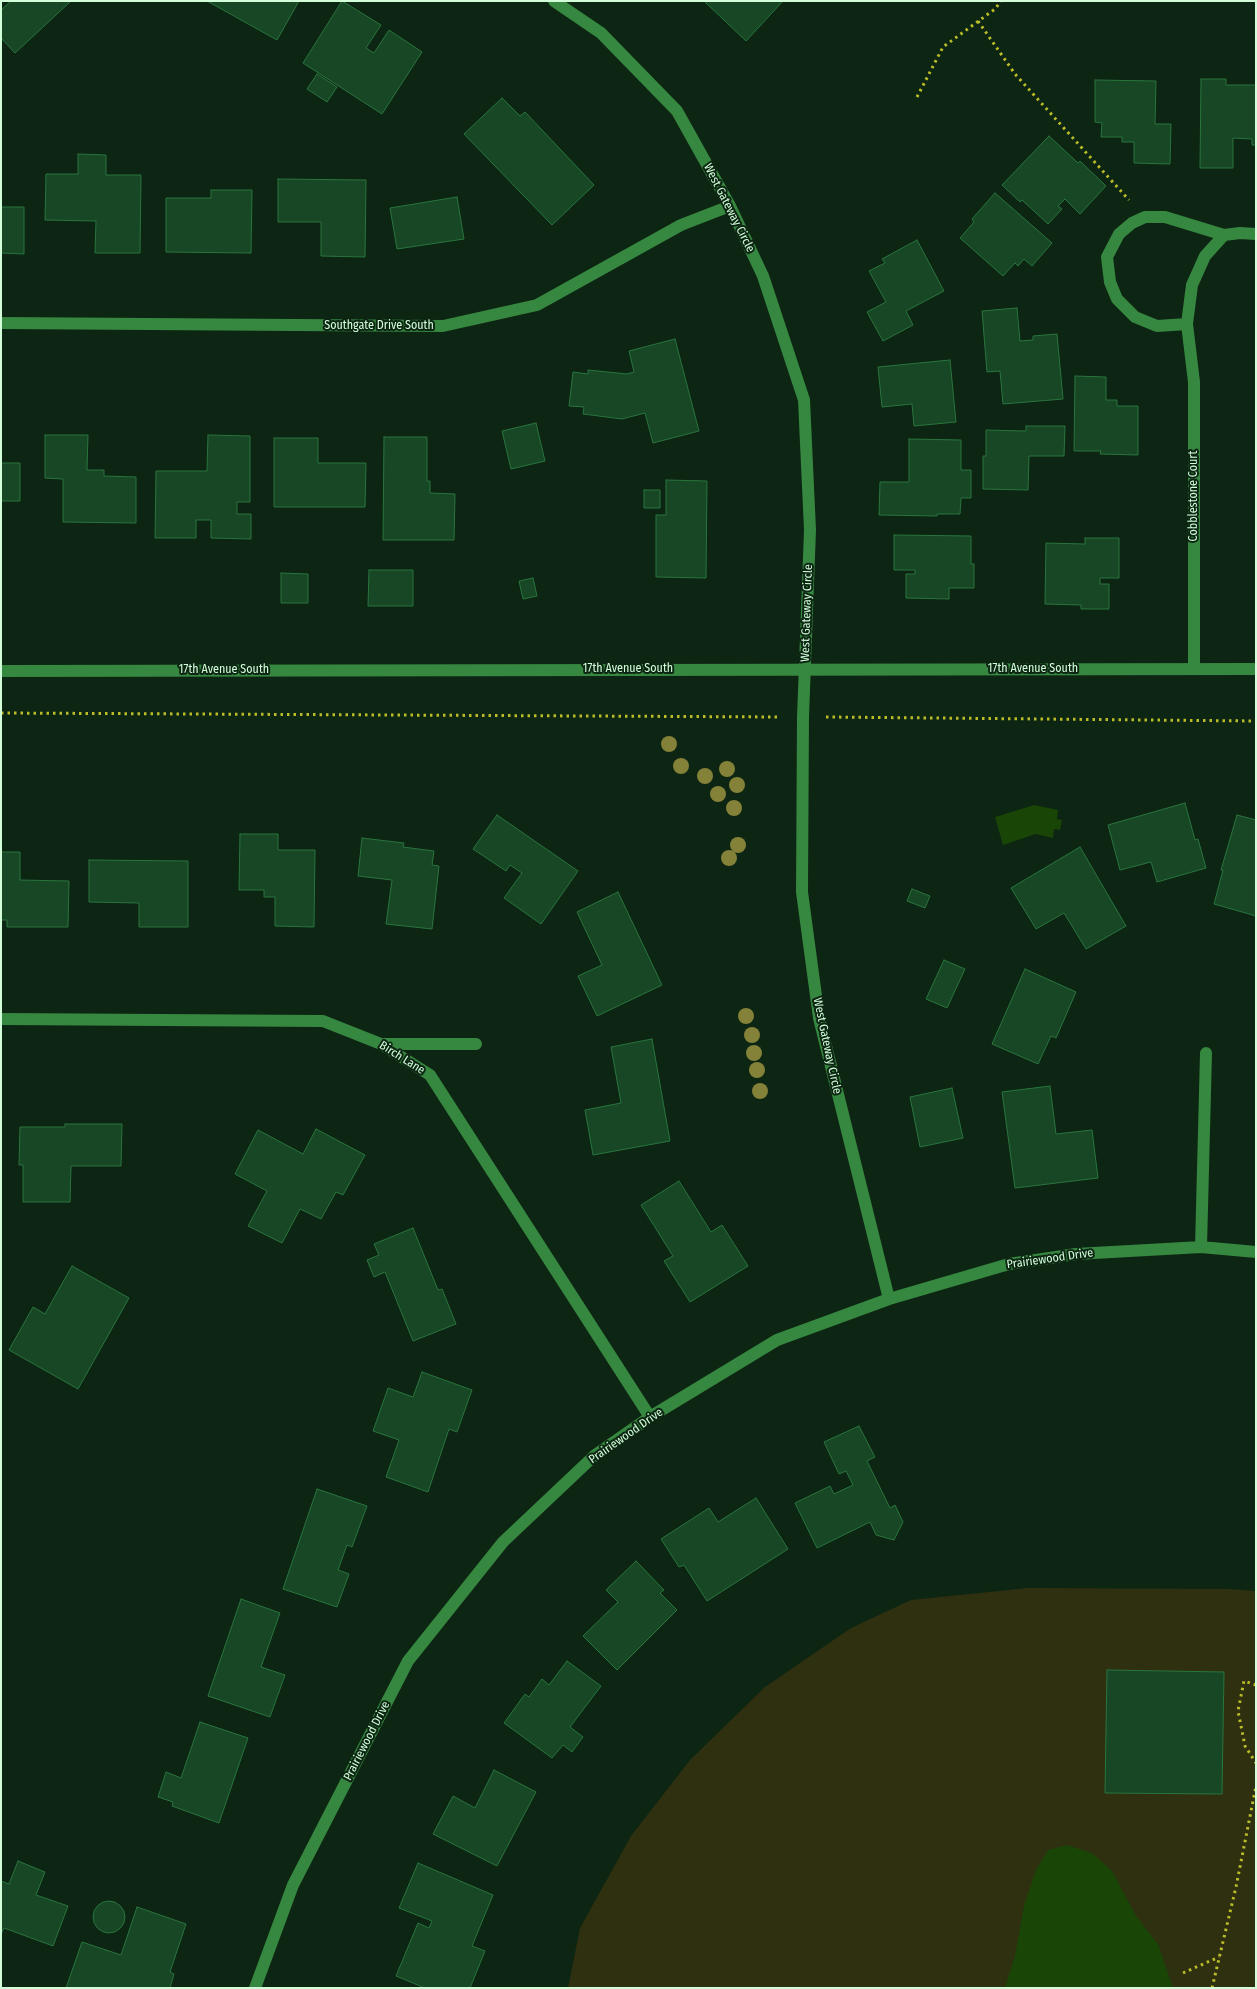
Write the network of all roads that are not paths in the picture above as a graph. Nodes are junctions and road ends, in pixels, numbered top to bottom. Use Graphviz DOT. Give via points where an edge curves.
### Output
graph roads {
  1 [pos="554,1"];
  2 [pos="730,206"];
  3 [pos="1256,234"];
  4 [pos="1224,236"];
  5 [pos="1,323"];
  6 [pos="1187,324"];
  7 [pos="805,669"];
  8 [pos="1194,669"];
  9 [pos="1256,669"];
  10 [pos="1,671"];
  11 [pos="1,1019"];
  12 [pos="381,1044"];
  13 [pos="476,1044"];
  14 [pos="1206,1053"];
  15 [pos="1201,1247"];
  16 [pos="1256,1252"];
  17 [pos="888,1299"];
  18 [pos="650,1417"];
  19 [pos="255,1988"];
  1 -- 2 [label="street, West Gateway Circle" via="601,33 677,111"];
  2 -- 5 [label="street, Southgate Drive South" via="681,225 537,305 443,326"];
  2 -- 7 [label="street, West Gateway Circle" via="762,276 804,400 810,530"];
  3 -- 4 [label="street"];
  4 -- 6 [label="street, Cobblestone Court" via="1205,256 1192,285"];
  4 -- 6 [label="street" via="1165,217 1144,217 1119,234 1107,257 1110,282 1117,299 1135,317 1157,326"];
  6 -- 8 [label="street, Cobblestone Court" via="1194,382"];
  7 -- 8 [label="street, 17th Avenue South"];
  7 -- 10 [label="street, 17th Avenue South"];
  7 -- 17 [label="street, West Gateway Circle" via="802,892 819,1018"];
  8 -- 9 [label="street, 17th Avenue South"];
  11 -- 12 [label="street, Birch Lane" via="323,1021"];
  12 -- 13 [label="street"];
  12 -- 18 [label="street, Birch Lane" via="430,1075"];
  14 -- 15 [label="street"];
  15 -- 16 [label="street, Prairiewood Drive"];
  15 -- 17 [label="street, Prairiewood Drive" via="1076,1254 1009,1264"];
  17 -- 18 [label="street, Prairiewood Drive" via="777,1340"];
  18 -- 19 [label="street, Prairiewood Drive" via="594,1456 503,1542 408,1661 294,1885"];
}
